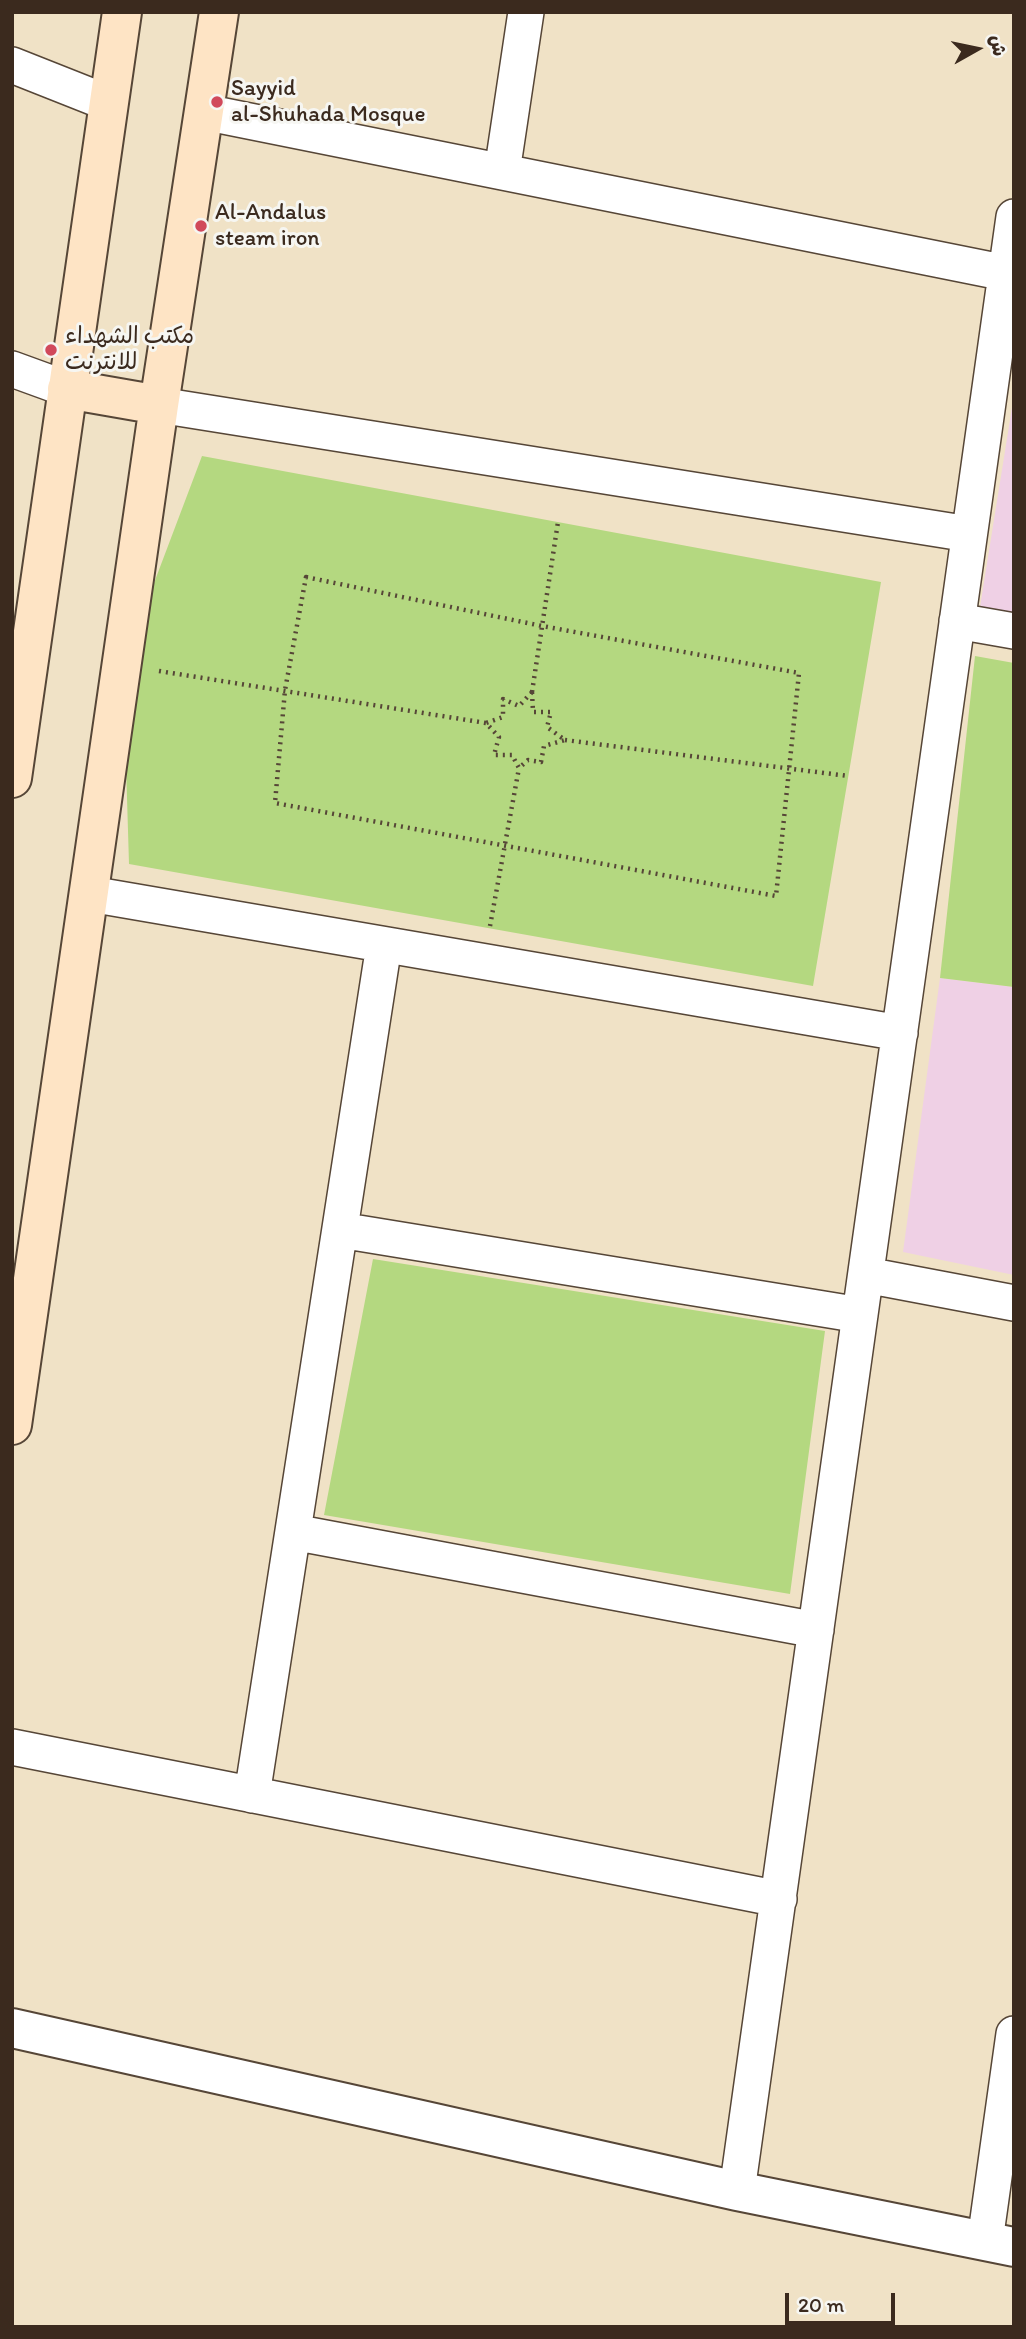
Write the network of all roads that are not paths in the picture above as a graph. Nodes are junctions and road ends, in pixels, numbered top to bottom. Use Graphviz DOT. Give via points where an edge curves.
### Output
graph roads {
  1 [pos="122,12"];
  2 [pos="219,12"];
  3 [pos="526,12"];
  4 [pos="12,65"];
  5 [pos="108,103"];
  6 [pos="204,112"];
  7 [pos="502,172"];
  8 [pos="1014,217"];
  9 [pos="1006,273"];
  10 [pos="12,369"];
  11 [pos="67,389"];
  12 [pos="159,405"];
  13 [pos="969,534"];
  14 [pos="957,621"];
  15 [pos="1014,631"];
  16 [pos="12,778"];
  17 [pos="90,894"];
  18 [pos="384,945"];
  19 [pos="900,1033"];
  20 [pos="340,1230"];
  21 [pos="866,1275"];
  22 [pos="1014,1303"];
  23 [pos="860,1315"];
  24 [pos="12,1425"];
  25 [pos="293,1532"];
  26 [pos="816,1630"];
  27 [pos="12,1747"];
  28 [pos="252,1795"];
  29 [pos="779,1899"];
  30 [pos="12,2028"];
  31 [pos="1014,2034"];
  32 [pos="737,2191"];
  33 [pos="999,2244"];
  1 -- 5 [label="main road"];
  2 -- 6 [label="main road"];
  3 -- 7 [label="street"];
  4 -- 5 [label="street"];
  5 -- 11 [label="main road"];
  6 -- 7 [label="street"];
  6 -- 12 [label="main road"];
  7 -- 9 [label="street"];
  8 -- 9 [label="street"];
  9 -- 13 [label="street"];
  10 -- 11 [label="street"];
  11 -- 12 [label="main road"];
  11 -- 16 [label="main road"];
  12 -- 13 [label="street"];
  12 -- 17 [label="main road"];
  13 -- 14 [label="street"];
  14 -- 15 [label="street"];
  14 -- 19 [label="street"];
  17 -- 18 [label="street"];
  17 -- 24 [label="main road"];
  18 -- 19 [label="street"];
  18 -- 20 [label="street"];
  19 -- 21 [label="street"];
  20 -- 23 [label="street"];
  20 -- 25 [label="street"];
  21 -- 22 [label="street"];
  21 -- 23 [label="street"];
  23 -- 26 [label="street"];
  25 -- 26 [label="street"];
  25 -- 28 [label="street"];
  26 -- 29 [label="street"];
  27 -- 28 [label="street"];
  28 -- 29 [label="street"];
  29 -- 32 [label="street"];
  30 -- 32 [label="street"];
  31 -- 33 [label="street"];
  32 -- 33 [label="street"];
}
